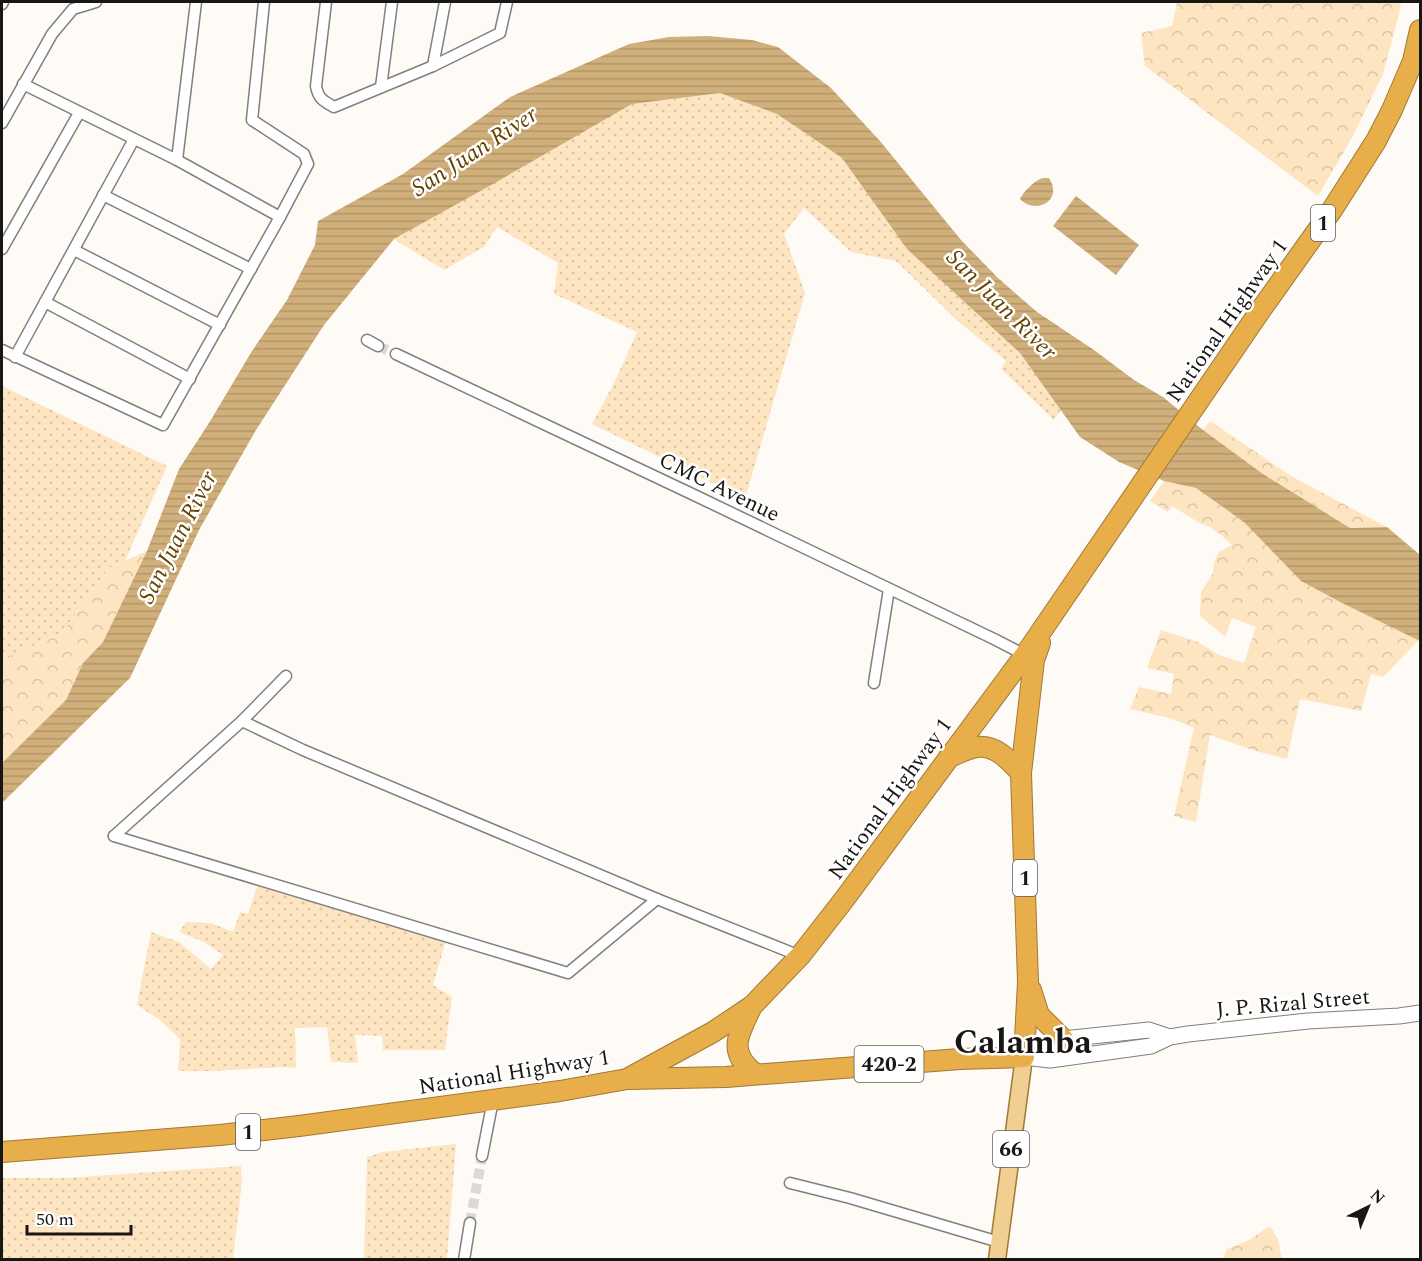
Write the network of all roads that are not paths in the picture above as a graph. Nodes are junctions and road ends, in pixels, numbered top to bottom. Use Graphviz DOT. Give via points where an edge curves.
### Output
graph roads {
  1 [pos="96,2"];
  2 [pos="196,2"];
  3 [pos="264,2"];
  4 [pos="326,2"];
  5 [pos="392,2"];
  6 [pos="445,2"];
  7 [pos="507,2"];
  8 [pos="1420,30"];
  9 [pos="433,66"];
  10 [pos="22,84"];
  11 [pos="381,87"];
  12 [pos="79,113"];
  13 [pos="2,123"];
  14 [pos="134,139"];
  15 [pos="177,160"];
  16 [pos="103,195"];
  17 [pos="280,217"];
  18 [pos="2,249"];
  19 [pos="74,250"];
  20 [pos="251,269"];
  21 [pos="45,302"];
  22 [pos="220,325"];
  23 [pos="367,340"];
  24 [pos="378,346"];
  25 [pos="2,350"];
  26 [pos="396,354"];
  27 [pos="15,357"];
  28 [pos="190,379"];
  29 [pos="890,589"];
  30 [pos="1030,658"];
  31 [pos="286,676"];
  32 [pos="874,683"];
  33 [pos="242,721"];
  34 [pos="949,757"];
  35 [pos="1021,773"];
  36 [pos="657,899"];
  37 [pos="800,956"];
  38 [pos="1028,982"];
  39 [pos="752,1006"];
  40 [pos="1420,1013"];
  41 [pos="713,1032"];
  42 [pos="1170,1037"];
  43 [pos="1063,1039"];
  44 [pos="1024,1057"];
  45 [pos="755,1074"];
  46 [pos="726,1077"];
  47 [pos="627,1078"];
  48 [pos="493,1100"];
  49 [pos="2,1152"];
  50 [pos="482,1156"];
  51 [pos="790,1183"];
  52 [pos="470,1223"];
  53 [pos="999,1242"];
  54 [pos="464,1260"];
  55 [pos="997,1260"];
  1 -- 10 [label="street" via="73,9 52,34"];
  2 -- 15 [label="street"];
  3 -- 17 [label="street" via="252,120 304,154 308,164"];
  4 -- 11 [label="street" via="318,96 334,107"];
  5 -- 11 [label="street"];
  6 -- 9 [label="street"];
  7 -- 9 [label="street" via="500,33"];
  8 -- 30 [label="highway, National Highway 1 / 1" via="1413,61 1376,141 1113,525 1046,626"];
  9 -- 11 [label="street"];
  10 -- 12 [label="street"];
  10 -- 13 [label="street"];
  12 -- 14 [label="street"];
  12 -- 18 [label="street"];
  14 -- 15 [label="street"];
  14 -- 16 [label="street"];
  15 -- 17 [label="street"];
  16 -- 19 [label="street"];
  16 -- 20 [label="street"];
  17 -- 20 [label="street"];
  19 -- 21 [label="street"];
  19 -- 22 [label="street"];
  20 -- 22 [label="street"];
  21 -- 27 [label="street"];
  21 -- 28 [label="street"];
  22 -- 28 [label="street"];
  23 -- 24 [label="street"];
  25 -- 27 [label="street"];
  26 -- 29 [label="street, CMC Avenue"];
  27 -- 28 [label="street" via="161,426"];
  29 -- 30 [label="street, CMC Avenue"];
  29 -- 32 [label="street"];
  30 -- 34 [label="highway, National Highway 1 / 1"];
  30 -- 35 [label="highway, National Highway 1 / 1"];
  31 -- 33 [label="street"];
  33 -- 36 [label="street"];
  33 -- 36 [label="street" via="114,836 568,974"];
  34 -- 35 [label="highway" via="976,747 991,749 1006,757"];
  34 -- 37 [label="highway, National Highway 1 / 1"];
  35 -- 38 [label="highway, National Highway 1 / 1"];
  36 -- 37 [label="street"];
  37 -- 39 [label="highway, National Highway 1 / 1"];
  38 -- 43 [label="highway" via="1039,1015"];
  38 -- 44 [label="highway, National Highway 1 / 1"];
  39 -- 41 [label="highway, National Highway 1 / 1"];
  39 -- 45 [label="highway, 1" via="736,1047 746,1067"];
  40 -- 42 [label="main road, J. P. Rizal Street / 420-2"];
  41 -- 46 [label="highway" via="725,1050"];
  41 -- 47 [label="highway, National Highway 1 / 1"];
  42 -- 43 [label="main road, J. P. Rizal Street / 420-2" via="1149,1030"];
  42 -- 44 [label="main road, J. P. Rizal Street / 420-2" via="1151,1046 1050,1060"];
  43 -- 44 [label="main road, J. P. Rizal Street / 420-2"];
  44 -- 45 [label="highway, 420-2"];
  44 -- 53 [label="main road, 66"];
  45 -- 46 [label="highway, 420-2"];
  46 -- 47 [label="highway, 420-2"];
  47 -- 48 [label="highway, National Highway 1 / 1"];
  48 -- 49 [label="highway, National Highway 1 / 1" via="220,1135"];
  48 -- 50 [label="street"];
  51 -- 53 [label="street"];
  52 -- 54 [label="street"];
  53 -- 55 [label="main road, 66"];
}
